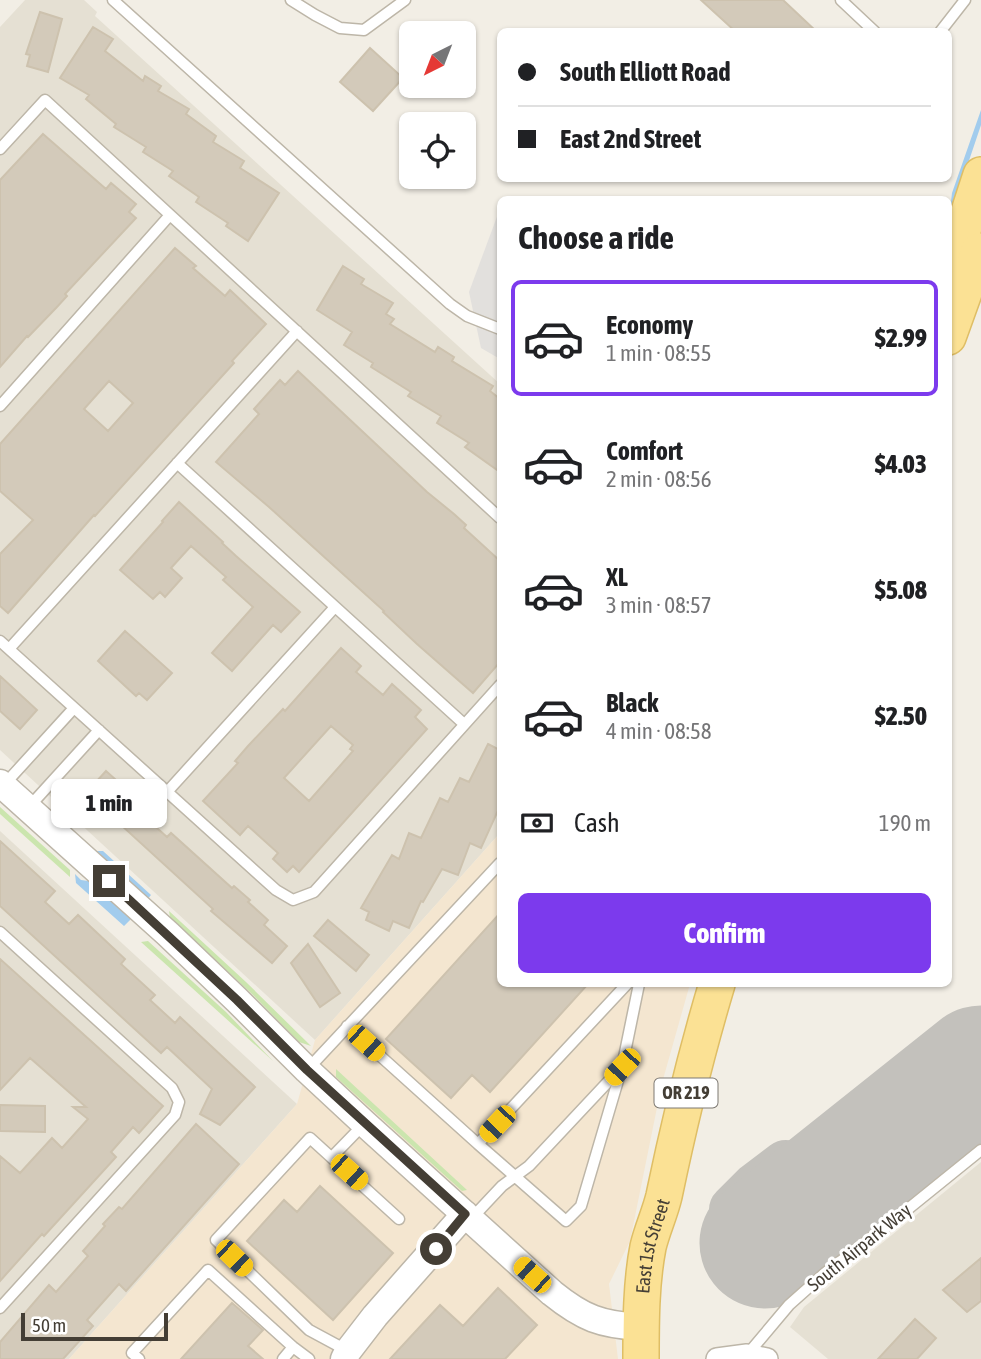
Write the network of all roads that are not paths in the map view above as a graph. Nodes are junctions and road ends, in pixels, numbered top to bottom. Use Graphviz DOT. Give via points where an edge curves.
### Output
graph roads {
  1 [pos="113,0"];
  2 [pos="291,0"];
  3 [pos="405,0"];
  4 [pos="841,0"];
  5 [pos="965,0"];
  6 [pos="871,28"];
  7 [pos="943,28"];
  8 [pos="0,149"];
  9 [pos="981,174"];
  10 [pos="170,215"];
  11 [pos="981,245"];
  12 [pos="952,264"];
  13 [pos="952,326"];
  14 [pos="497,328"];
  15 [pos="297,331"];
  16 [pos="0,406"];
  17 [pos="177,463"];
  18 [pos="497,515"];
  19 [pos="335,607"];
  20 [pos="4,645"];
  21 [pos="497,688"];
  22 [pos="74,708"];
  23 [pos="464,724"];
  24 [pos="99,730"];
  25 [pos="2,784"];
  26 [pos="167,792"];
  27 [pos="28,808"];
  28 [pos="497,866"];
  29 [pos="0,932"];
  30 [pos="624,987"];
  31 [pos="638,987"];
  32 [pos="716,987"];
  33 [pos="347,1026"];
  34 [pos="622,1067"];
  35 [pos="307,1070"];
  36 [pos="364,1123"];
  37 [pos="478,1144"];
  38 [pos="981,1150"];
  39 [pos="332,1157"];
  40 [pos="515,1176"];
  41 [pos="662,1204"];
  42 [pos="468,1217"];
  43 [pos="399,1219"];
  44 [pos="0,1308"];
  45 [pos="641,1343"];
  46 [pos="293,1347"];
  47 [pos="346,1355"];
  48 [pos="757,1357"];
  49 [pos="139,1359"];
  50 [pos="283,1359"];
  51 [pos="309,1359"];
  52 [pos="661,1359"];
  53 [pos="717,1359"];
  1 -- 14 [label="lane" via="450,304"];
  2 -- 3 [label="lane" via="340,28 364,30"];
  4 -- 6 [label="lane"];
  5 -- 7 [label="lane"];
  8 -- 10 [label="lane" via="45,100"];
  9 -- 12 [label="main road"];
  10 -- 15 [label="lane"];
  10 -- 16 [label="lane"];
  11 -- 13 [label="main road"];
  15 -- 17 [label="lane"];
  15 -- 18 [label="lane"];
  17 -- 19 [label="lane"];
  17 -- 20 [label="lane"];
  19 -- 23 [label="lane"];
  19 -- 26 [label="lane"];
  20 -- 22 [label="lane"];
  21 -- 23 [label="lane"];
  22 -- 24 [label="lane"];
  22 -- 25 [label="lane"];
  23 -- 26 [label="lane" via="314,892 293,900"];
  24 -- 26 [label="lane"];
  24 -- 27 [label="lane"];
  25 -- 27 [label="street"];
  27 -- 35 [label="street"];
  28 -- 33 [label="lane"];
  29 -- 44 [label="lane" via="172,1088 179,1102 175,1115"];
  30 -- 37 [label="lane"];
  31 -- 34 [label="lane"];
  32 -- 41 [label="main road, OR 219" via="687,1089"];
  33 -- 35 [label="lane"];
  33 -- 37 [label="lane"];
  34 -- 40 [label="lane"];
  34 -- 40 [label="lane" via="581,1206 566,1221"];
  35 -- 36 [label="street"];
  36 -- 39 [label="lane"];
  36 -- 42 [label="street"];
  37 -- 40 [label="lane"];
  38 -- 48 [label="lane, South Airpark Way" via="789,1305"];
  39 -- 43 [label="lane"];
  39 -- 47 [label="lane" via="310,1138 216,1240 309,1330"];
  40 -- 42 [label="lane"];
  41 -- 45 [label="main road, East 1st Street / OR 219" via="648,1246"];
  41 -- 52 [label="main road, East 1st Street / OR 219"];
  42 -- 45 [label="street" via="566,1304 582,1315 617,1326"];
  42 -- 47 [label="street" via="375,1316"];
  46 -- 49 [label="lane" via="208,1270 132,1353"];
  46 -- 50 [label="lane"];
  46 -- 51 [label="lane"];
  48 -- 53 [label="street"];
}
